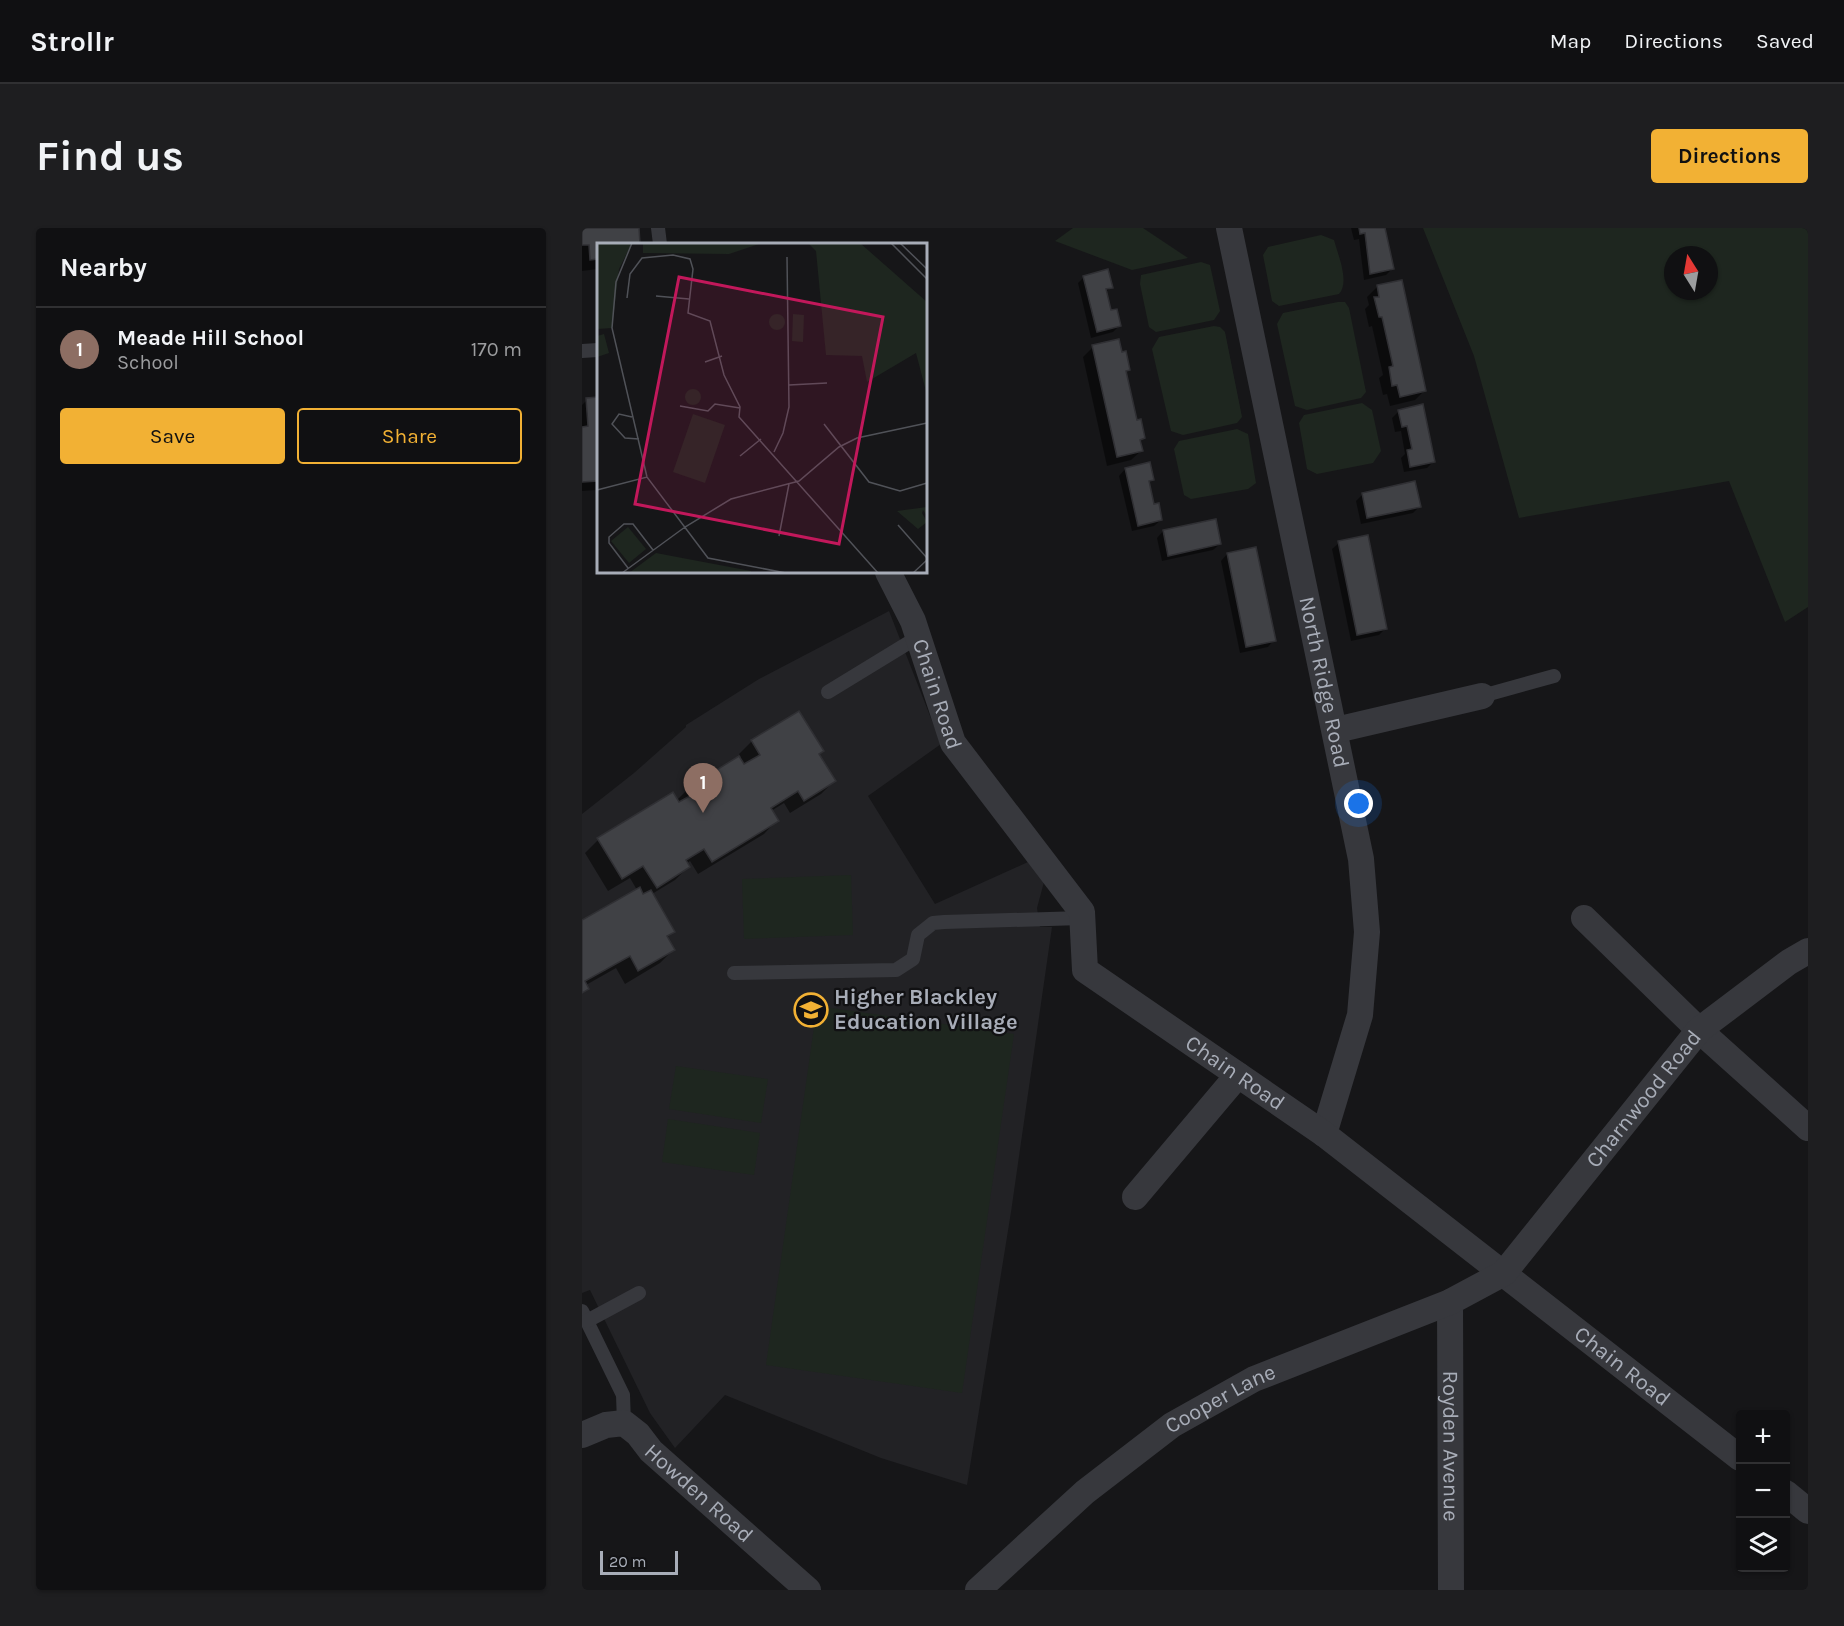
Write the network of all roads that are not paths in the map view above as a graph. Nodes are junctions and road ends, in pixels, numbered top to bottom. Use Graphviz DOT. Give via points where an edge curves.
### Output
graph roads {
  1 [pos="658,228"];
  2 [pos="1229,228"];
  3 [pos="660,243"];
  4 [pos="597,350"];
  5 [pos="582,351"];
  6 [pos="888,573"];
  7 [pos="918,637"];
  8 [pos="1554,676"];
  9 [pos="828,692"];
  10 [pos="1482,696"];
  11 [pos="1336,729"];
  12 [pos="1082,918"];
  13 [pos="1584,918"];
  14 [pos="1808,951"];
  15 [pos="734,973"];
  16 [pos="1699,1030"];
  17 [pos="1238,1075"];
  18 [pos="1808,1128"];
  19 [pos="1324,1134"];
  20 [pos="1135,1197"];
  21 [pos="1504,1273"];
  22 [pos="639,1293"];
  23 [pos="1450,1302"];
  24 [pos="585,1316"];
  25 [pos="624,1423"];
  26 [pos="582,1435"];
  27 [pos="1736,1455"];
  28 [pos="1790,1497"];
  29 [pos="1808,1511"];
  30 [pos="808,1590"];
  31 [pos="978,1590"];
  32 [pos="1451,1590"];
  1 -- 3 [label="lane"];
  2 -- 11 [label="street, North Ridge Road"];
  4 -- 5 [label="lane"];
  6 -- 7 [label="street, Chain Road"];
  7 -- 9 [label="lane"];
  7 -- 12 [label="street, Chain Road" via="953,743 1082,912"];
  8 -- 10 [label="lane"];
  10 -- 11 [label="street"];
  11 -- 19 [label="street, North Ridge Road" via="1361,859 1367,932 1360,1015"];
  12 -- 15 [label="lane" via="933,923 918,935 913,959 896,970"];
  12 -- 17 [label="street, Chain Road" via="1085,970"];
  13 -- 16 [label="street"];
  14 -- 16 [label="street, Charnwood Road"];
  16 -- 18 [label="street"];
  16 -- 21 [label="street, Charnwood Road"];
  17 -- 19 [label="street, Chain Road"];
  17 -- 20 [label="street"];
  19 -- 21 [label="street, Chain Road"];
  21 -- 23 [label="street, Cooper Lane"];
  21 -- 27 [label="street, Chain Road"];
  22 -- 24 [label="lane"];
  23 -- 31 [label="street, Cooper Lane" via="1254,1379 1172,1425 1085,1492"];
  23 -- 32 [label="street, Royden Avenue"];
  24 -- 25 [label="lane" via="623,1395"];
  25 -- 26 [label="street" via="606,1425"];
  25 -- 30 [label="street, Howden Road"];
  28 -- 29 [label="street"];
}
